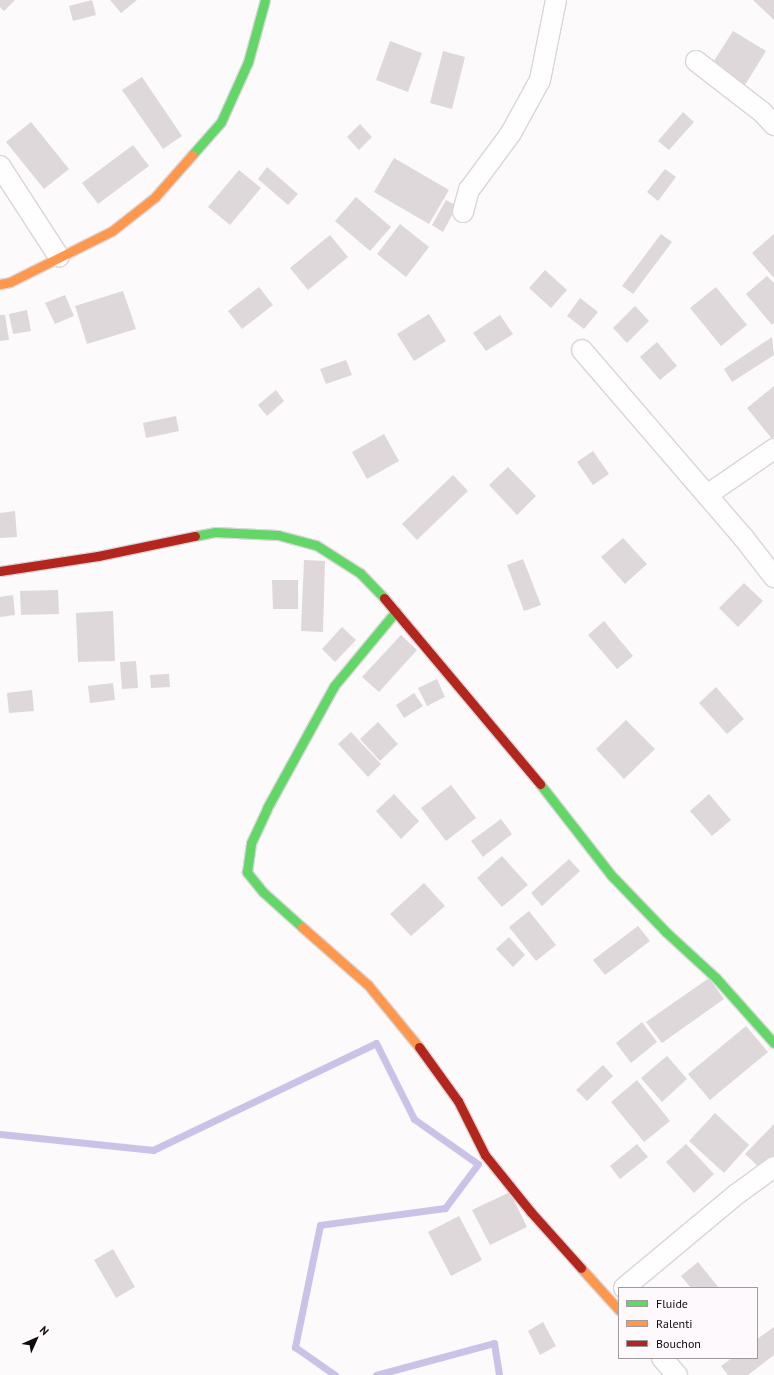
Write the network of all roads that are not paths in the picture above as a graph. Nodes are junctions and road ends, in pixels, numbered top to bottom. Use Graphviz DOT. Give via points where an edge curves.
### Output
graph roads {
  1 [pos="265,0"];
  2 [pos="556,0"];
  3 [pos="696,60"];
  4 [pos="774,125"];
  5 [pos="0,166"];
  6 [pos="463,212"];
  7 [pos="59,257"];
  8 [pos="0,284"];
  9 [pos="582,350"];
  10 [pos="774,449"];
  11 [pos="707,495"];
  12 [pos="0,571"];
  13 [pos="774,577"];
  14 [pos="396,610"];
  15 [pos="774,1043"];
  16 [pos="774,1167"];
  17 [pos="630,1287"];
  18 [pos="618,1297"];
  19 [pos="663,1359"];
  20 [pos="677,1375"];
  1 -- 7 [label="street" via="248,62 221,122 155,197 112,231"];
  2 -- 6 [label="street" via="540,80 511,133 469,190"];
  3 -- 4 [label="street" via="762,112"];
  5 -- 7 [label="street"];
  7 -- 8 [label="street" via="10,282"];
  9 -- 11 [label="street"];
  10 -- 11 [label="street"];
  11 -- 13 [label="street"];
  12 -- 14 [label="street" via="98,556 215,532 278,535 316,545 360,573"];
  14 -- 15 [label="street" via="529,769 611,875 666,932 716,978"];
  14 -- 18 [label="street" via="334,686 267,808 251,843 247,872 263,892 368,985 419,1047 458,1101 485,1155 531,1212"];
  16 -- 17 [label="street" via="737,1194"];
  19 -- 20 [label="street"];
}
